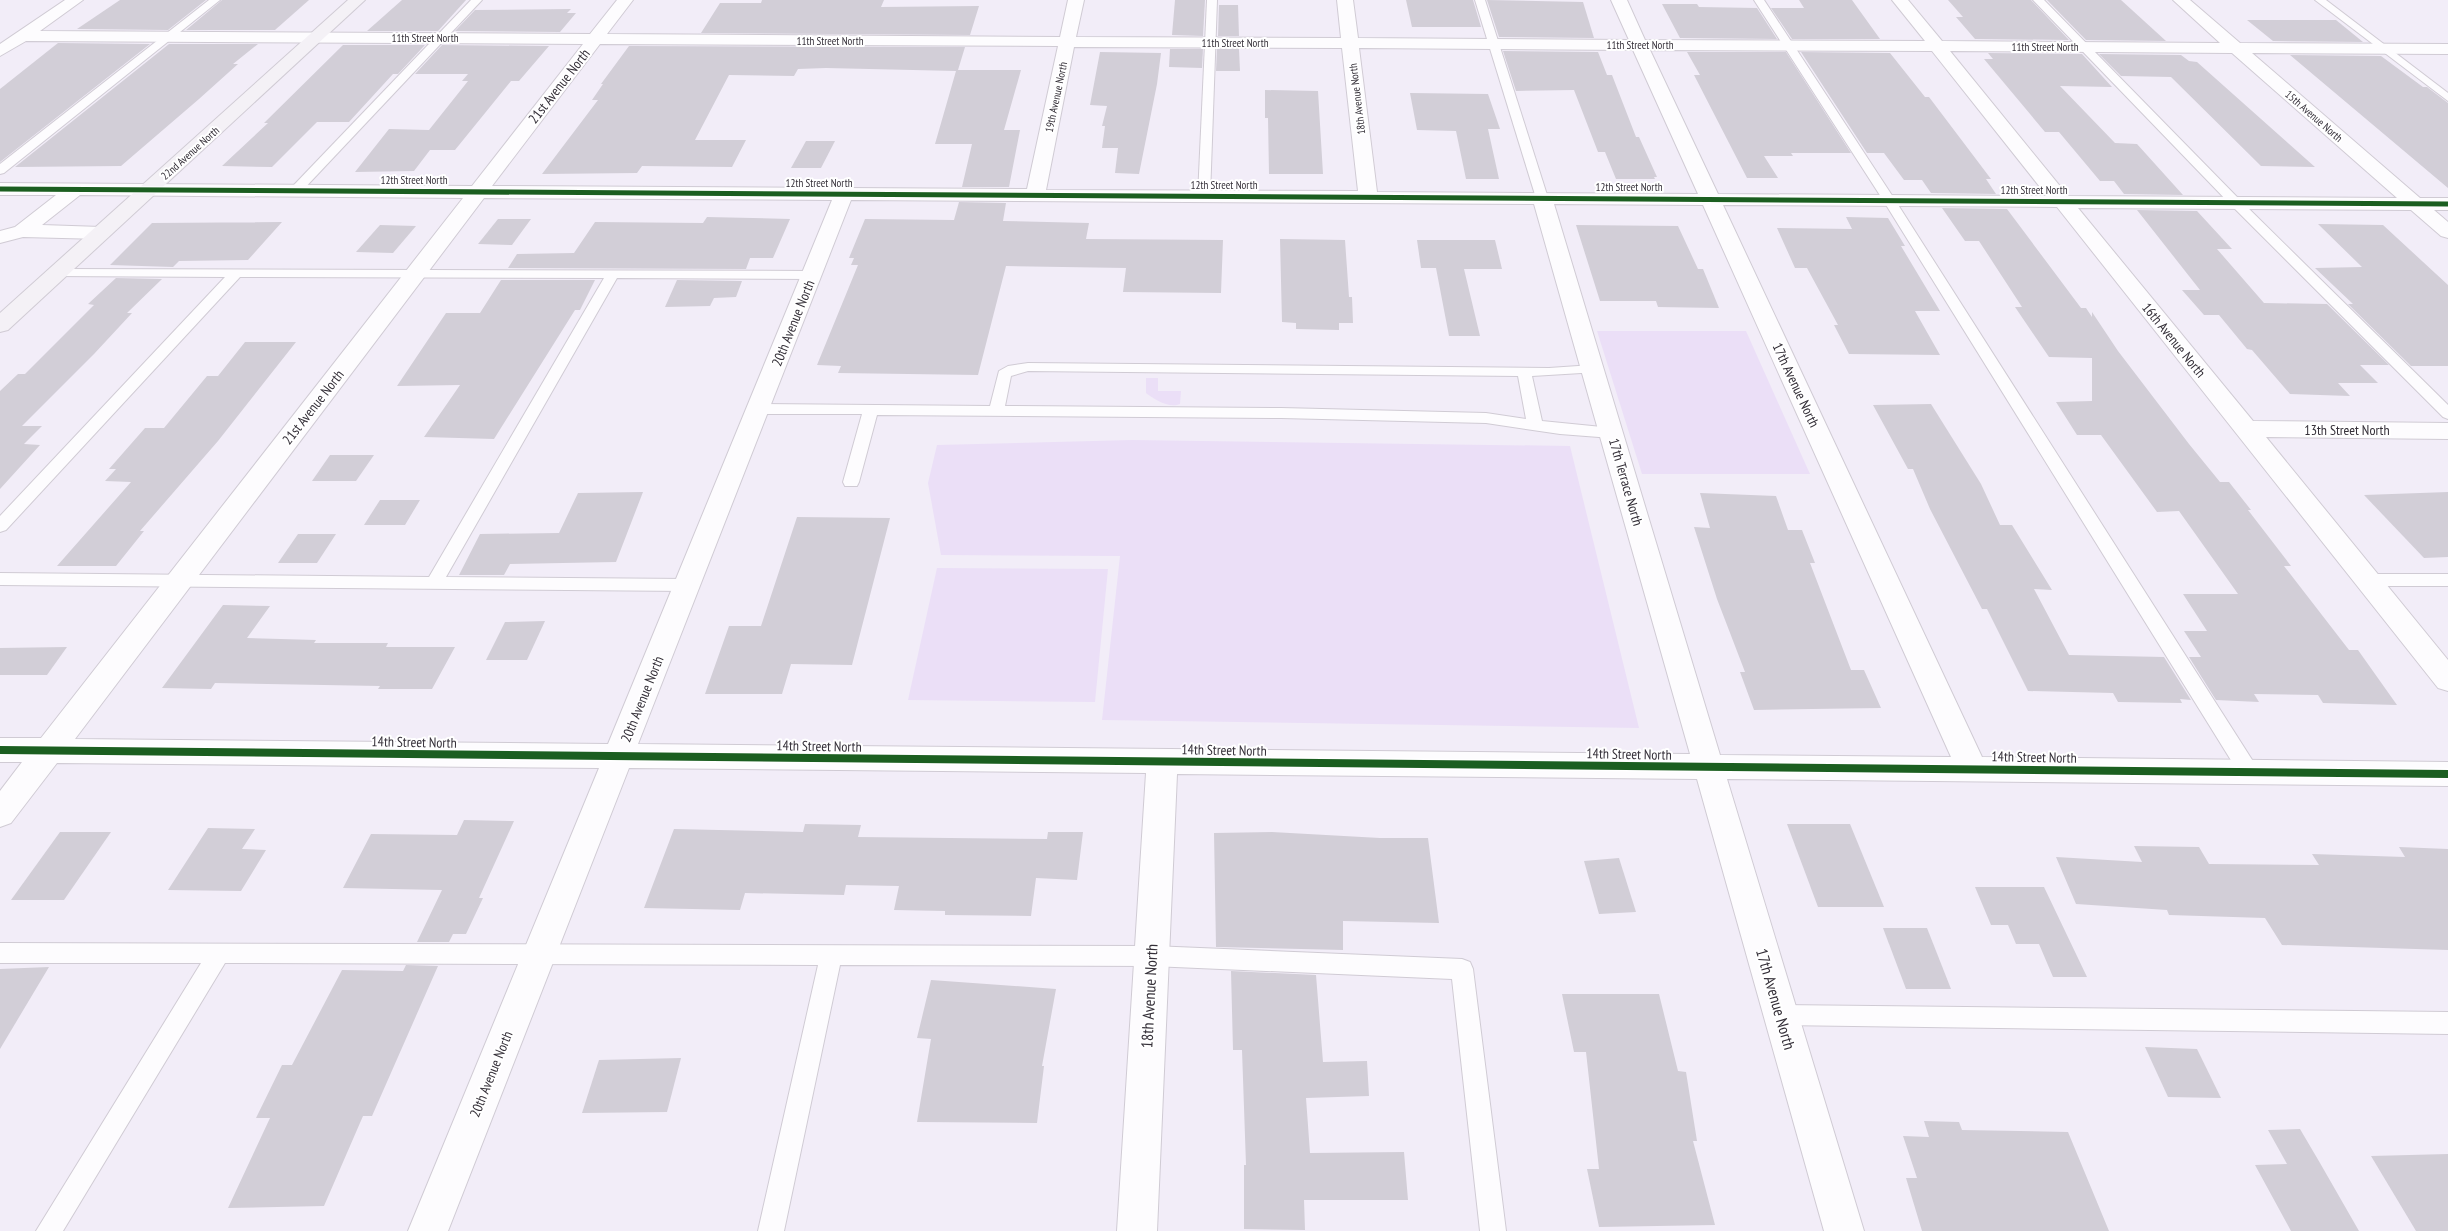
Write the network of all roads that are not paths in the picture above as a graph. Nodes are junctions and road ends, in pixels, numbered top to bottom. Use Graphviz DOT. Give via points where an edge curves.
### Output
graph roads {
  1 [pos="74,0"];
  2 [pos="215,0"];
  3 [pos="357,0"];
  4 [pos="477,0"];
  5 [pos="625,0"];
  6 [pos="1076,0"];
  7 [pos="1212,0"];
  8 [pos="1345,0"];
  9 [pos="1480,0"];
  10 [pos="1619,0"];
  11 [pos="1758,0"];
  12 [pos="1900,0"];
  13 [pos="2038,0"];
  14 [pos="2181,0"];
  15 [pos="2320,0"];
  16 [pos="22,36"];
  17 [pos="168,37"];
  18 [pos="316,38"];
  19 [pos="440,38"];
  20 [pos="595,39"];
  21 [pos="1068,42"];
  22 [pos="1210,42"];
  23 [pos="1350,43"];
  24 [pos="1494,44"];
  25 [pos="1640,45"];
  26 [pos="1788,46"];
  27 [pos="1938,46"];
  28 [pos="2084,47"];
  29 [pos="2236,48"];
  30 [pos="2383,49"];
  31 [pos="2448,49"];
  32 [pos="0,52"];
  33 [pos="2448,98"];
  34 [pos="0,170"];
  35 [pos="0,189"];
  36 [pos="76,189"];
  37 [pos="149,190"];
  38 [pos="296,190"];
  39 [pos="478,192"];
  40 [pos="844,194"];
  41 [pos="1035,195"];
  42 [pos="1204,196"];
  43 [pos="1368,197"];
  44 [pos="1542,198"];
  45 [pos="1711,199"];
  46 [pos="1889,200"];
  47 [pos="2062,201"];
  48 [pos="2235,202"];
  49 [pos="2415,204"];
  50 [pos="2448,204"];
  51 [pos="22,230"];
  52 [pos="2448,232"];
  53 [pos="101,233"];
  54 [pos="0,237"];
  55 [pos="416,272"];
  56 [pos="58,273"];
  57 [pos="237,273"];
  58 [pos="613,274"];
  59 [pos="812,275"];
  60 [pos="0,325"];
  61 [pos="1593,369"];
  62 [pos="1524,371"];
  63 [pos="758,409"];
  64 [pos="871,410"];
  65 [pos="996,411"];
  66 [pos="2448,414"];
  67 [pos="1535,426"];
  68 [pos="2246,430"];
  69 [pos="2448,431"];
  70 [pos="1612,433"];
  71 [pos="851,482"];
  72 [pos="0,526"];
  73 [pos="0,579"];
  74 [pos="2368,580"];
  75 [pos="2448,580"];
  76 [pos="180,581"];
  77 [pos="433,584"];
  78 [pos="687,585"];
  79 [pos="2448,680"];
  80 [pos="0,750"];
  81 [pos="49,751"];
  82 [pos="618,756"];
  83 [pos="1162,762"];
  84 [pos="1708,767"];
  85 [pos="1972,769"];
  86 [pos="2249,772"];
  87 [pos="2448,774"];
  88 [pos="0,814"];
  89 [pos="0,953"];
  90 [pos="219,954"];
  91 [pos="538,956"];
  92 [pos="831,956"];
  93 [pos="1152,956"];
  94 [pos="1781,1016"];
  95 [pos="2448,1023"];
  96 [pos="49,1231"];
  97 [pos="428,1231"];
  98 [pos="770,1231"];
  99 [pos="1137,1231"];
  100 [pos="1493,1231"];
  101 [pos="1844,1231"];
  1 -- 16 [label="street"];
  2 -- 17 [label="lane"];
  3 -- 18 [label="main road, 22nd Avenue North"];
  4 -- 19 [label="lane"];
  5 -- 20 [label="street, 21st Avenue North"];
  6 -- 21 [label="street, 19th Avenue North"];
  7 -- 22 [label="lane"];
  8 -- 23 [label="street, 18th Avenue North"];
  9 -- 24 [label="lane"];
  10 -- 25 [label="street, 17th Avenue North"];
  11 -- 26 [label="lane"];
  12 -- 27 [label="street, 16th Avenue North"];
  13 -- 28 [label="lane"];
  14 -- 29 [label="street, 15th Avenue North"];
  15 -- 30 [label="lane"];
  16 -- 17 [label="street, 11th Street North"];
  16 -- 32 [label="street"];
  17 -- 18 [label="street, 11th Street North"];
  17 -- 34 [label="lane"];
  18 -- 19 [label="street, 11th Street North"];
  18 -- 37 [label="main road, 22nd Avenue North"];
  19 -- 20 [label="street, 11th Street North"];
  19 -- 38 [label="lane"];
  20 -- 21 [label="street, 11th Street North"];
  20 -- 39 [label="street, 21st Avenue North"];
  21 -- 22 [label="street, 11th Street North"];
  21 -- 41 [label="street, 19th Avenue North"];
  22 -- 23 [label="street, 11th Street North"];
  22 -- 42 [label="lane"];
  23 -- 24 [label="street, 11th Street North"];
  23 -- 43 [label="street, 18th Avenue North"];
  24 -- 25 [label="street, 11th Street North"];
  24 -- 44 [label="lane"];
  25 -- 26 [label="street, 11th Street North"];
  25 -- 45 [label="street, 17th Avenue North"];
  26 -- 27 [label="street, 11th Street North"];
  26 -- 46 [label="lane"];
  27 -- 28 [label="street, 11th Street North"];
  27 -- 47 [label="street, 16th Avenue North"];
  28 -- 29 [label="street, 11th Street North"];
  28 -- 48 [label="lane"];
  29 -- 30 [label="street, 11th Street North"];
  29 -- 49 [label="street, 15th Avenue North"];
  30 -- 31 [label="street, 11th Street North"];
  30 -- 33 [label="lane"];
  35 -- 36 [label="street, 12th Street North"];
  36 -- 37 [label="street, 12th Street North"];
  36 -- 51 [label="street"];
  37 -- 38 [label="street, 12th Street North"];
  37 -- 53 [label="main road, 22nd Avenue North"];
  38 -- 39 [label="street, 12th Street North"];
  39 -- 40 [label="street, 12th Street North"];
  39 -- 55 [label="street, 21st Avenue North"];
  40 -- 41 [label="street, 12th Street North"];
  40 -- 59 [label="street, 20th Avenue North"];
  41 -- 42 [label="street, 12th Street North"];
  42 -- 43 [label="street, 12th Street North"];
  43 -- 44 [label="street, 12th Street North"];
  44 -- 45 [label="street, 12th Street North"];
  44 -- 61 [label="street, 17th Terrace North"];
  45 -- 46 [label="street, 12th Street North"];
  45 -- 85 [label="street, 17th Avenue North"];
  46 -- 47 [label="street, 12th Street North"];
  46 -- 86 [label="lane"];
  47 -- 48 [label="street, 12th Street North"];
  47 -- 68 [label="street, 16th Avenue North"];
  48 -- 49 [label="street, 12th Street North"];
  48 -- 66 [label="lane"];
  49 -- 50 [label="street, 12th Street North"];
  49 -- 52 [label="street, 15th Avenue North"];
  51 -- 53 [label="street"];
  51 -- 54 [label="street"];
  53 -- 56 [label="main road, 22nd Avenue North"];
  55 -- 57 [label="lane"];
  55 -- 58 [label="lane"];
  55 -- 76 [label="street, 21st Avenue North"];
  56 -- 57 [label="lane"];
  56 -- 60 [label="main road, 22nd Avenue North"];
  57 -- 72 [label="lane"];
  58 -- 59 [label="lane"];
  58 -- 77 [label="lane"];
  59 -- 63 [label="street, 20th Avenue North"];
  61 -- 62 [label="lane"];
  61 -- 70 [label="street, 17th Terrace North"];
  62 -- 65 [label="lane" via="1013,368 1004,374"];
  62 -- 67 [label="lane"];
  63 -- 64 [label="lane"];
  63 -- 78 [label="street, 20th Avenue North"];
  64 -- 65 [label="lane"];
  64 -- 71 [label="lane"];
  65 -- 67 [label="lane" via="1486,418"];
  67 -- 70 [label="lane"];
  68 -- 69 [label="street, 13th Street North"];
  68 -- 74 [label="street, 16th Avenue North"];
  70 -- 84 [label="street, 17th Terrace North"];
  73 -- 76 [label="lane"];
  74 -- 75 [label="lane"];
  74 -- 79 [label="street, 16th Avenue North"];
  76 -- 77 [label="lane"];
  76 -- 81 [label="street, 21st Avenue North"];
  77 -- 78 [label="lane"];
  78 -- 82 [label="street, 20th Avenue North"];
  80 -- 81 [label="street, 14th Street North"];
  81 -- 82 [label="street, 14th Street North"];
  81 -- 88 [label="street, 21st Avenue North"];
  82 -- 83 [label="street, 14th Street North"];
  82 -- 91 [label="street, 20th Avenue North"];
  83 -- 84 [label="street, 14th Street North"];
  83 -- 93 [label="street, 18th Avenue North"];
  84 -- 85 [label="street, 14th Street North"];
  84 -- 94 [label="street, 17th Avenue North"];
  85 -- 86 [label="street, 14th Street North"];
  86 -- 87 [label="street, 14th Street North"];
  89 -- 90 [label="lane"];
  90 -- 91 [label="lane"];
  90 -- 96 [label="lane"];
  91 -- 92 [label="lane"];
  91 -- 97 [label="street, 20th Avenue North"];
  92 -- 93 [label="lane"];
  92 -- 98 [label="lane"];
  93 -- 99 [label="street, 18th Avenue North"];
  93 -- 100 [label="lane" via="1462,969"];
  94 -- 95 [label="lane"];
  94 -- 101 [label="street, 17th Avenue North"];
}
